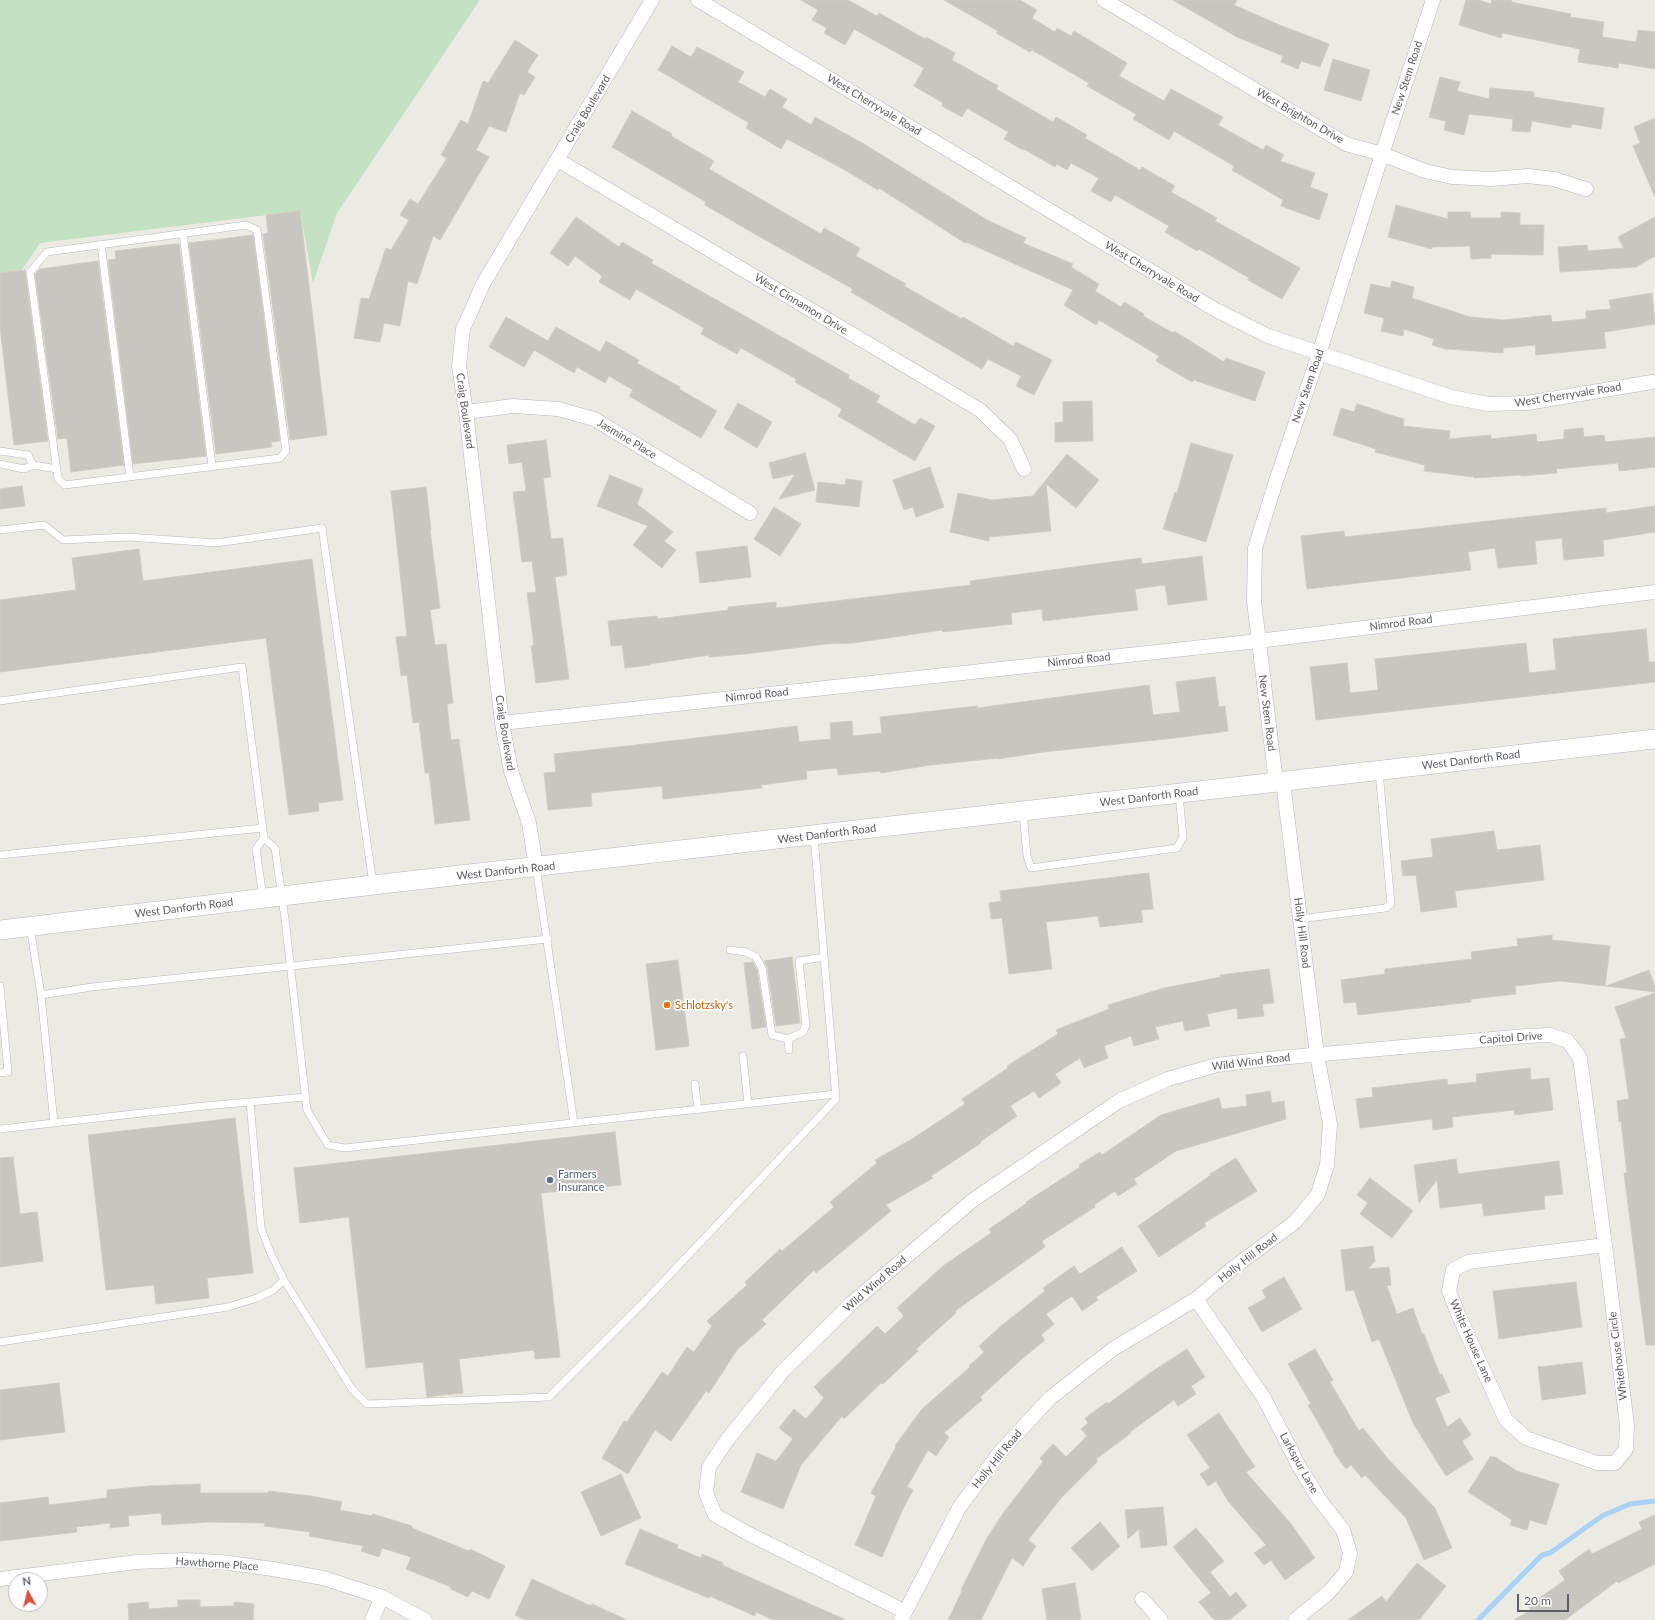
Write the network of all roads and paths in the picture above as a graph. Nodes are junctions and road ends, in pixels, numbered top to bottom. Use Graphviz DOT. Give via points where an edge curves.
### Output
graph roads {
  1 [pos="652,0"];
  2 [pos="698,0"];
  3 [pos="1104,0"];
  4 [pos="1433,0"];
  5 [pos="1382,154"];
  6 [pos="558,160"];
  7 [pos="1586,189"];
  8 [pos="183,233"];
  9 [pos="101,244"];
  10 [pos="1319,354"];
  11 [pos="1652,382"];
  12 [pos="466,412"];
  13 [pos="0,451"];
  14 [pos="0,464"];
  15 [pos="33,465"];
  16 [pos="212,466"];
  17 [pos="57,469"];
  18 [pos="1024,469"];
  19 [pos="130,477"];
  20 [pos="750,513"];
  21 [pos="0,530"];
  22 [pos="1655,592"];
  23 [pos="1258,641"];
  24 [pos="0,701"];
  25 [pos="502,723"];
  26 [pos="1655,739"];
  27 [pos="1379,771"];
  28 [pos="1280,782"];
  29 [pos="1179,794"];
  30 [pos="1023,812"];
  31 [pos="263,828"];
  32 [pos="814,836"];
  33 [pos="264,838"];
  34 [pos="0,856"];
  35 [pos="536,867"];
  36 [pos="373,885"];
  37 [pos="272,897"];
  38 [pos="1300,919"];
  39 [pos="30,926"];
  40 [pos="0,927"];
  41 [pos="548,939"];
  42 [pos="730,950"];
  43 [pos="824,957"];
  44 [pos="290,967"];
  45 [pos="0,986"];
  46 [pos="41,995"];
  47 [pos="788,1039"];
  48 [pos="789,1050"];
  49 [pos="1317,1055"];
  50 [pos="743,1056"];
  51 [pos="0,1073"];
  52 [pos="695,1084"];
  53 [pos="836,1094"];
  54 [pos="306,1097"];
  55 [pos="250,1102"];
  56 [pos="748,1104"];
  57 [pos="698,1110"];
  58 [pos="54,1123"];
  59 [pos="574,1123"];
  60 [pos="0,1129"];
  61 [pos="1605,1245"];
  62 [pos="284,1280"];
  63 [pos="1196,1299"];
  64 [pos="0,1342"];
  65 [pos="1615,1463"];
  66 [pos="0,1579"];
  67 [pos="382,1597"];
  68 [pos="1142,1599"];
  69 [pos="903,1616"];
  70 [pos="372,1620"];
  71 [pos="425,1620"];
  72 [pos="1161,1620"];
  73 [pos="1295,1620"];
  1 -- 6 [label="street, Craig Boulevard"];
  2 -- 10 [label="street, West Cherryvale Road" via="1216,310 1268,336"];
  3 -- 5 [label="street, West Brighton Drive" via="1346,144"];
  4 -- 5 [label="street, New Stem Road"];
  5 -- 7 [label="street, West Brighton Drive" via="1452,177 1491,179 1528,176 1554,179"];
  5 -- 10 [label="street, New Stem Road"];
  6 -- 12 [label="street, Craig Boulevard" via="484,284 463,329 459,366"];
  6 -- 18 [label="street, West Cinnamon Drive" via="980,410 1010,438"];
  8 -- 9 [label="lane"];
  8 -- 16 [label="lane"];
  8 -- 16 [label="lane" via="246,224 257,230 286,451 280,458"];
  9 -- 17 [label="lane" via="48,252 30,272"];
  9 -- 19 [label="lane"];
  10 -- 11 [label="street, West Cherryvale Road" via="1451,397 1488,404 1527,404"];
  10 -- 23 [label="street, New Stem Road" via="1255,548 1254,601"];
  12 -- 20 [label="street, Jasmine Place" via="513,406 558,409 594,419"];
  12 -- 25 [label="street, Craig Boulevard"];
  13 -- 15 [label="lane" via="28,455"];
  14 -- 15 [label="lane" via="24,468"];
  15 -- 17 [label="lane"];
  16 -- 19 [label="lane"];
  17 -- 19 [label="lane" via="58,479 65,485"];
  21 -- 36 [label="lane" via="44,525 64,540 128,537 216,543 322,528"];
  22 -- 23 [label="street, Nimrod Road"];
  23 -- 25 [label="street, Nimrod Road"];
  23 -- 28 [label="street, New Stem Road"];
  24 -- 31 [label="lane" via="242,667"];
  25 -- 35 [label="street, Craig Boulevard" via="511,771 529,823"];
  26 -- 27 [label="main road, West Danforth Road"];
  27 -- 28 [label="main road, West Danforth Road"];
  27 -- 38 [label="lane" via="1391,904 1385,908"];
  28 -- 29 [label="main road, West Danforth Road"];
  28 -- 38 [label="street, Holly Hill Road"];
  29 -- 30 [label="main road, West Danforth Road"];
  29 -- 30 [label="lane" via="1183,837 1177,848 1031,868 1027,856"];
  30 -- 32 [label="main road, West Danforth Road"];
  31 -- 33 [label="lane"];
  31 -- 34 [label="lane"];
  32 -- 35 [label="main road, West Danforth Road"];
  32 -- 43 [label="lane"];
  33 -- 37 [label="lane" via="275,848"];
  33 -- 37 [label="lane" via="256,849"];
  35 -- 36 [label="main road, West Danforth Road"];
  35 -- 41 [label="lane"];
  36 -- 37 [label="main road, West Danforth Road"];
  37 -- 39 [label="main road, West Danforth Road"];
  37 -- 44 [label="lane"];
  38 -- 49 [label="street, Holly Hill Road"];
  39 -- 40 [label="main road, West Danforth Road"];
  39 -- 46 [label="lane"];
  41 -- 44 [label="lane"];
  41 -- 59 [label="lane"];
  42 -- 47 [label="lane" via="746,952 756,957 762,968 772,1035"];
  43 -- 47 [label="lane" via="799,961 806,1024 803,1032"];
  43 -- 53 [label="lane"];
  44 -- 46 [label="lane"];
  44 -- 54 [label="lane"];
  45 -- 51 [label="lane" via="8,1072"];
  46 -- 58 [label="lane"];
  47 -- 48 [label="lane"];
  49 -- 61 [label="street, Capitol Drive" via="1526,1036 1550,1035 1568,1041 1580,1058"];
  49 -- 63 [label="street, Holly Hill Road" via="1330,1124 1327,1165 1318,1194 1295,1222"];
  49 -- 69 [label="street, Wild Wind Road" via="1217,1065 1168,1079 1119,1101 973,1200 859,1297 782,1372 726,1440 709,1467 706,1493 715,1515"];
  50 -- 56 [label="lane"];
  52 -- 57 [label="lane"];
  53 -- 56 [label="lane"];
  53 -- 62 [label="lane" via="836,1099 642,1304 549,1397 367,1404 352,1389"];
  54 -- 55 [label="lane"];
  54 -- 59 [label="lane" via="307,1110 328,1145 345,1148"];
  55 -- 58 [label="lane"];
  55 -- 62 [label="lane" via="261,1228"];
  56 -- 57 [label="lane"];
  57 -- 59 [label="lane"];
  58 -- 60 [label="lane"];
  61 -- 65 [label="street, Whitehouse Circle" via="1627,1425 1626,1450"];
  61 -- 65 [label="street, White House Lane" via="1468,1262 1453,1270 1449,1291 1506,1420 1526,1438 1597,1463"];
  62 -- 64 [label="lane" via="272,1291 228,1307"];
  63 -- 69 [label="street, Holly Hill Road" via="1113,1349 1050,1398 1000,1452 959,1508"];
  63 -- 73 [label="street, Larkspur Lane" via="1264,1398 1299,1466 1343,1530 1350,1553 1346,1572 1328,1593"];
  66 -- 67 [label="street, Hawthorne Place" via="137,1562 185,1560 221,1562 323,1578"];
  67 -- 70 [label="street"];
  67 -- 71 [label="street, Hawthorne Place"];
  68 -- 72 [label="street"];
}
